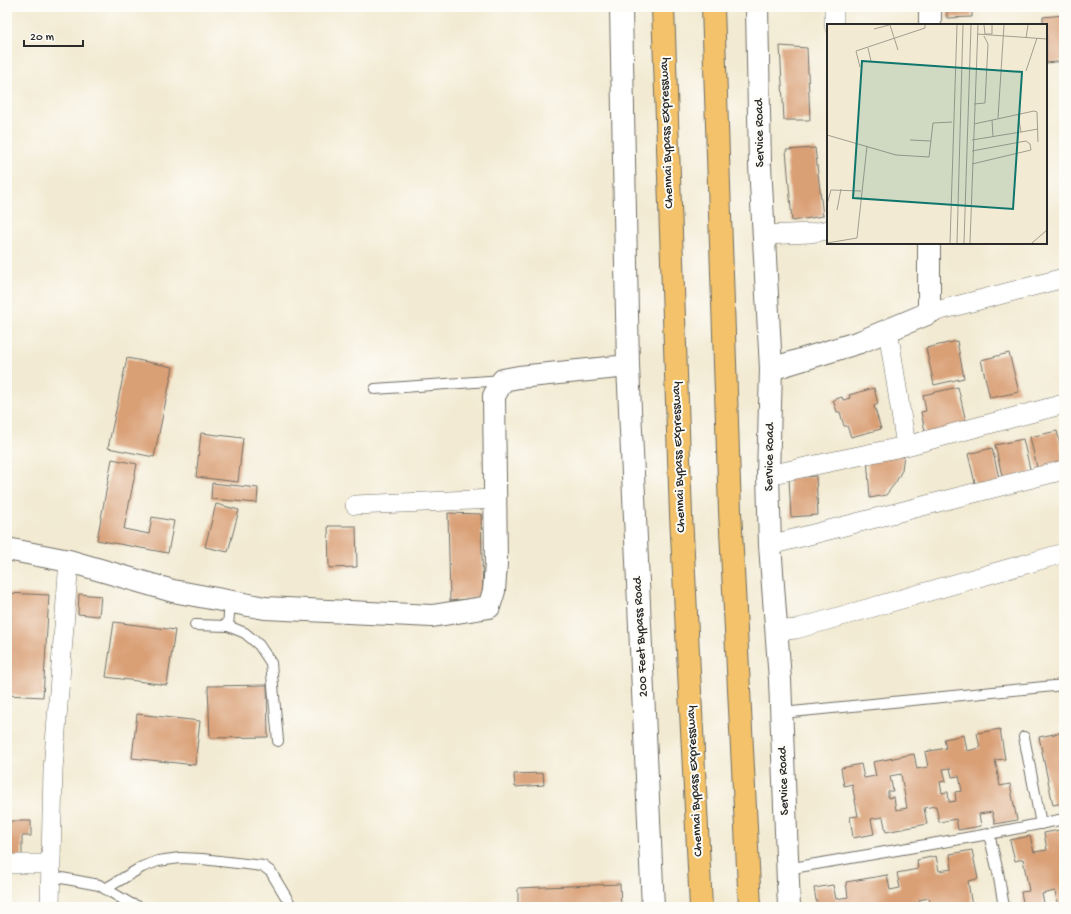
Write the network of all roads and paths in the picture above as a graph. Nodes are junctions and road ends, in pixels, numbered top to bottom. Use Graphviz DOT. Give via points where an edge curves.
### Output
graph roads {
  1 [pos="621,7"];
  2 [pos="663,7"];
  3 [pos="713,7"];
  4 [pos="758,7"];
  5 [pos="834,7"];
  6 [pos="930,7"];
  7 [pos="834,24"];
  8 [pos="930,24"];
  9 [pos="827,230"];
  10 [pos="764,234"];
  11 [pos="929,244"];
  12 [pos="1063,282"];
  13 [pos="928,313"];
  14 [pos="888,330"];
  15 [pos="628,366"];
  16 [pos="772,369"];
  17 [pos="503,380"];
  18 [pos="375,389"];
  19 [pos="1064,404"];
  20 [pos="906,446"];
  21 [pos="1064,470"];
  22 [pos="768,475"];
  23 [pos="495,499"];
  24 [pos="355,505"];
  25 [pos="779,543"];
  26 [pos="7,549"];
  27 [pos="1064,553"];
  28 [pos="69,561"];
  29 [pos="230,602"];
  30 [pos="195,625"];
  31 [pos="228,626"];
  32 [pos="786,630"];
  33 [pos="1064,685"];
  34 [pos="782,713"];
  35 [pos="1024,736"];
  36 [pos="278,741"];
  37 [pos="1064,819"];
  38 [pos="1042,824"];
  39 [pos="988,834"];
  40 [pos="7,864"];
  41 [pos="787,869"];
  42 [pos="51,870"];
  43 [pos="105,889"];
  44 [pos="50,907"];
  45 [pos="140,907"];
  46 [pos="292,907"];
  47 [pos="653,907"];
  48 [pos="701,907"];
  49 [pos="750,907"];
  50 [pos="789,907"];
  51 [pos="1004,907"];
  1 -- 15 [label="street, 200 Feet Bypass Road"];
  2 -- 48 [label="highway, Chennai Bypass Expressway" via="681,515"];
  3 -- 49 [label="highway" via="730,512"];
  4 -- 10 [label="street, Service Road" via="760,165"];
  5 -- 7 [label="street"];
  6 -- 8 [label="street"];
  9 -- 10 [label="street"];
  10 -- 16 [label="street, Service Road"];
  11 -- 13 [label="street"];
  12 -- 13 [label="street"];
  13 -- 14 [label="street"];
  14 -- 16 [label="street" via="860,342"];
  14 -- 20 [label="street"];
  15 -- 17 [label="street"];
  15 -- 47 [label="street, 200 Feet Bypass Road"];
  16 -- 22 [label="street, Service Road"];
  17 -- 18 [label="lane"];
  17 -- 23 [label="street" via="494,396"];
  19 -- 20 [label="street"];
  20 -- 22 [label="street"];
  21 -- 25 [label="street"];
  22 -- 25 [label="street, Service Road"];
  23 -- 24 [label="street"];
  23 -- 29 [label="street" via="496,564 494,591 489,607 432,616 265,608"];
  25 -- 32 [label="street, Service Road"];
  26 -- 28 [label="street"];
  27 -- 32 [label="street"];
  28 -- 29 [label="street" via="173,591"];
  28 -- 42 [label="street" via="53,770"];
  29 -- 31 [label="lane"];
  30 -- 31 [label="lane"];
  31 -- 36 [label="lane" via="245,633 259,645 271,663"];
  32 -- 34 [label="street, Service Road"];
  33 -- 34 [label="lane"];
  34 -- 41 [label="street, Service Road"];
  35 -- 38 [label="lane"];
  37 -- 38 [label="lane"];
  38 -- 39 [label="lane"];
  39 -- 41 [label="lane"];
  39 -- 51 [label="lane"];
  40 -- 42 [label="street"];
  41 -- 50 [label="street, Service Road"];
  42 -- 43 [label="lane"];
  42 -- 44 [label="street"];
  43 -- 45 [label="lane"];
  43 -- 46 [label="lane" via="142,866 158,861 202,859 264,866 272,872"];
}
